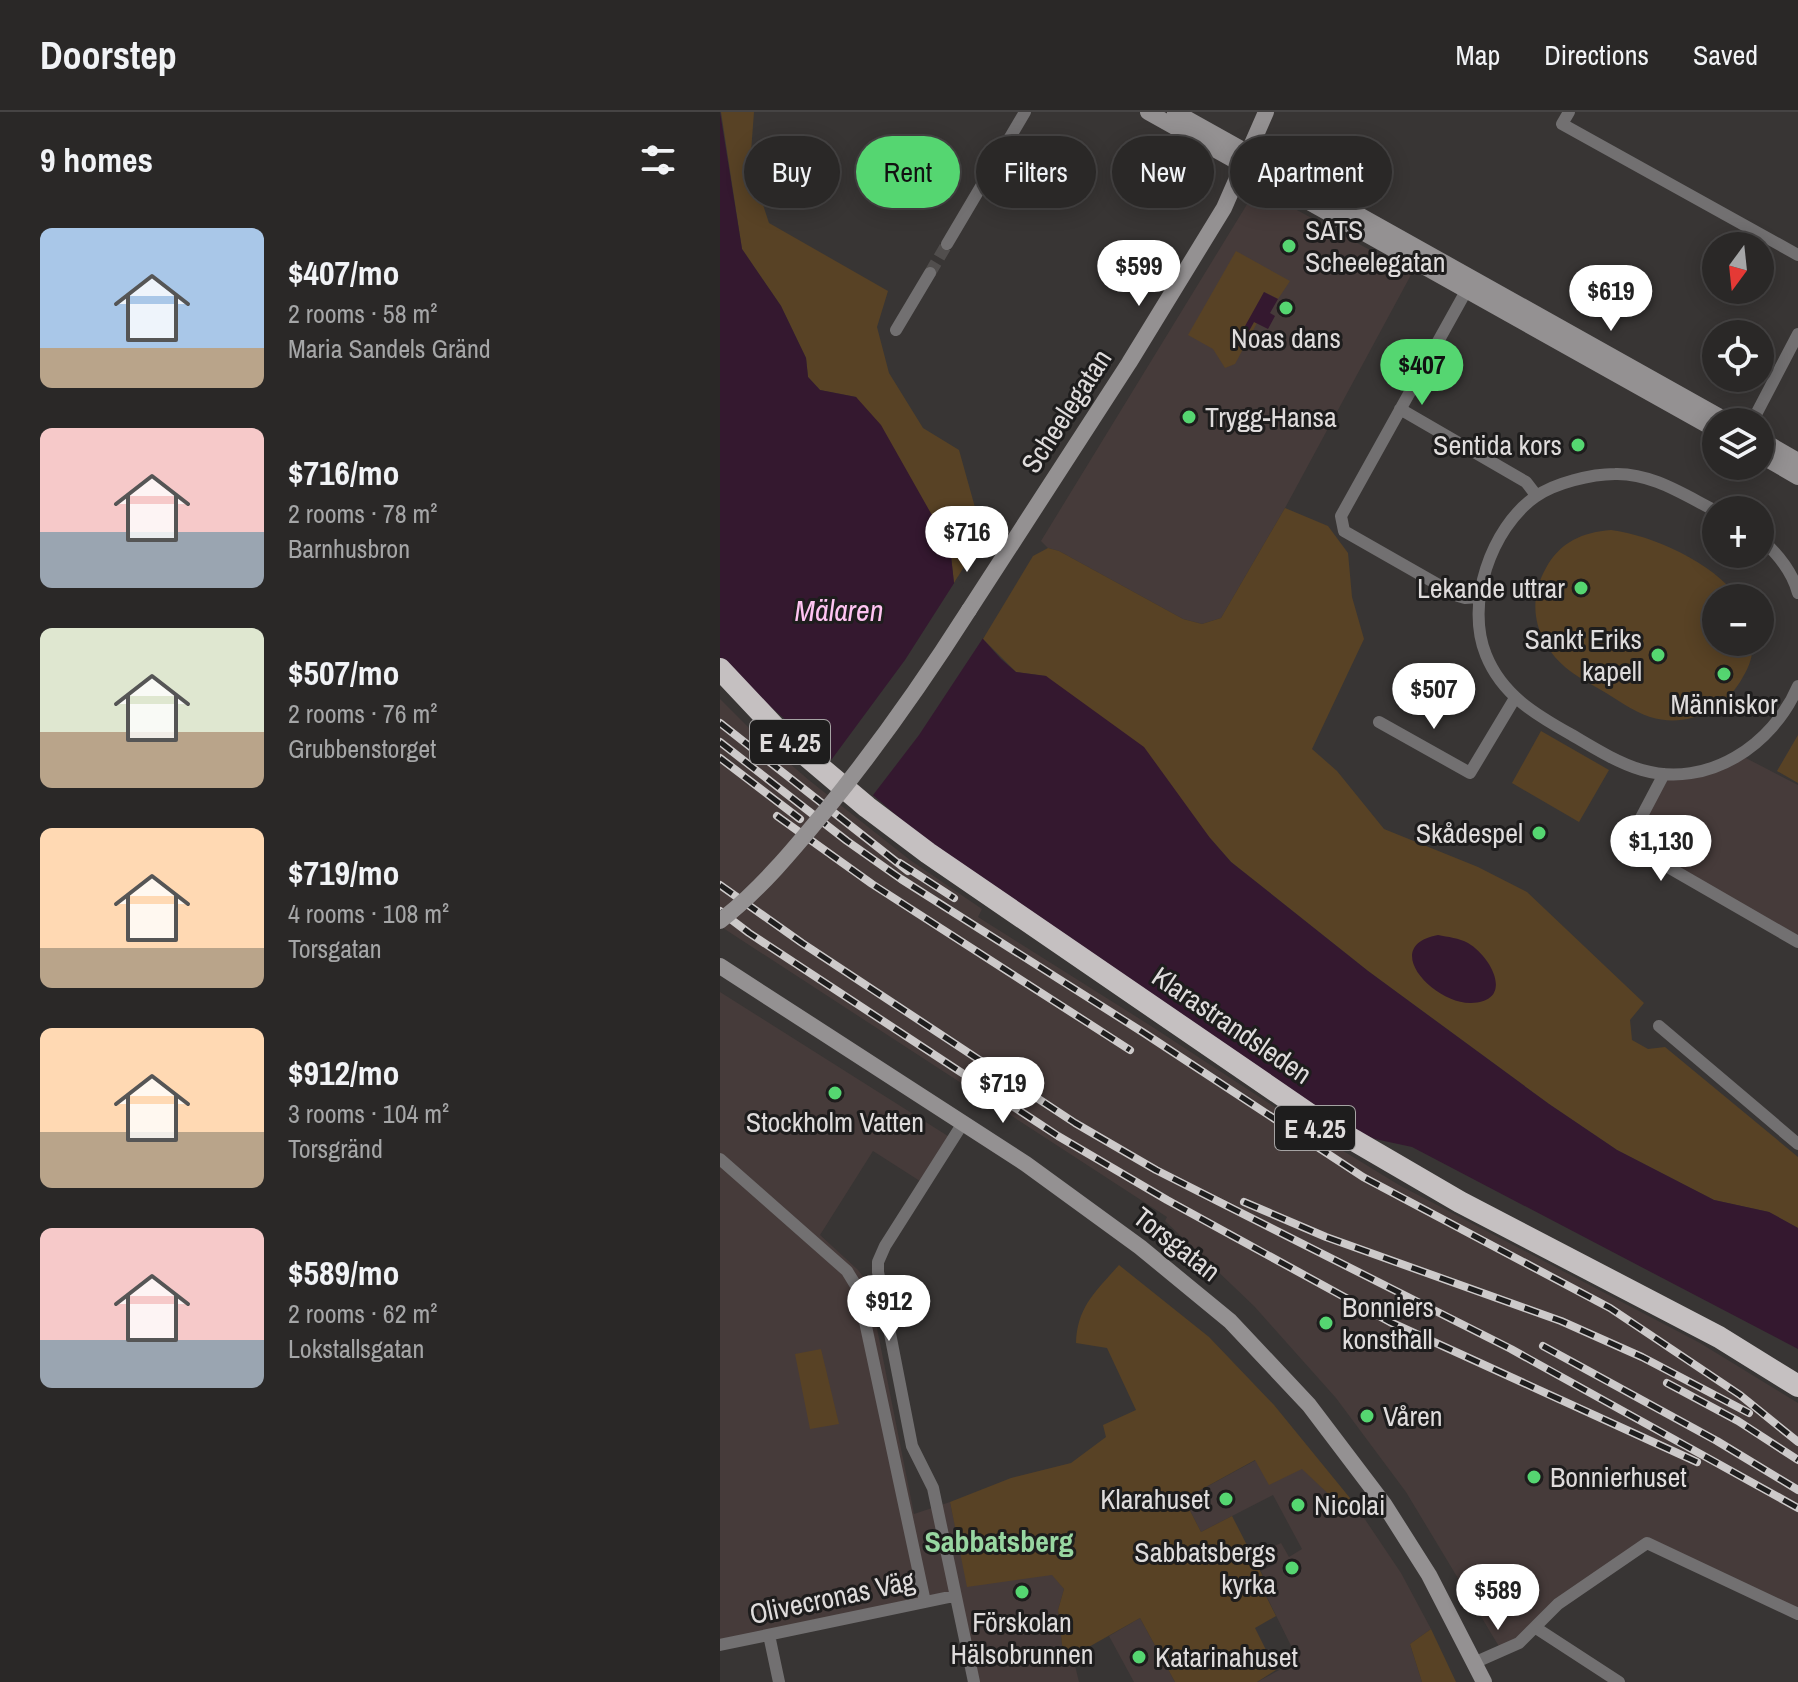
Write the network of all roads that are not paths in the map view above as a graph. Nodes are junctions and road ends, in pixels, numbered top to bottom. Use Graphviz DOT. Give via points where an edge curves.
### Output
graph roads {
  1 [pos="1025,112"];
  2 [pos="1148,112"];
  3 [pos="1175,112"];
  4 [pos="1266,112"];
  5 [pos="1566,118"];
  6 [pos="1256,136"];
  7 [pos="1230,149"];
  8 [pos="1230,152"];
  9 [pos="1230,195"];
  10 [pos="1332,208"];
  11 [pos="947,244"];
  12 [pos="1798,255"];
  13 [pos="930,273"];
  14 [pos="1469,285"];
  15 [pos="896,330"];
  16 [pos="1798,334"];
  17 [pos="1702,408"];
  18 [pos="1759,408"];
  19 [pos="1400,409"];
  20 [pos="1702,422"];
  21 [pos="1774,447"];
  22 [pos="1798,461"];
  23 [pos="1774,463"];
  24 [pos="1798,477"];
  25 [pos="1536,495"];
  26 [pos="1702,504"];
  27 [pos="1774,550"];
  28 [pos="1798,593"];
  29 [pos="1478,597"];
  30 [pos="720,669"];
  31 [pos="1798,686"];
  32 [pos="720,688"];
  33 [pos="1515,698"];
  34 [pos="1379,722"];
  35 [pos="1664,774"];
  36 [pos="720,921"];
  37 [pos="1798,942"];
  38 [pos="720,966"];
  39 [pos="1659,1026"];
  40 [pos="963,1123"];
  41 [pos="1798,1144"];
  42 [pos="720,1159"];
  43 [pos="1798,1386"];
  44 [pos="1798,1397"];
  45 [pos="954,1596"];
  46 [pos="925,1602"];
  47 [pos="1798,1614"];
  48 [pos="1536,1628"];
  49 [pos="769,1635"];
  50 [pos="720,1645"];
  51 [pos="1476,1662"];
  52 [pos="779,1682"];
  53 [pos="974,1682"];
  54 [pos="1484,1682"];
  55 [pos="1619,1682"];
  1 -- 11 [label="street"];
  2 -- 8 [label="street"];
  3 -- 7 [label="street"];
  4 -- 6 [label="street, Scheelegatan"];
  5 -- 12 [label="street"];
  9 -- 36 [label="street, Scheelegatan, bridge" via="1129,363 932,668 855,774 759,887"];
  10 -- 14 [label="street"];
  13 -- 15 [label="street"];
  14 -- 17 [label="street"];
  14 -- 19 [label="street"];
  14 -- 20 [label="street"];
  16 -- 18 [label="street"];
  19 -- 25 [label="street" via="1526,482"];
  19 -- 29 [label="street" via="1341,516 1344,531 1458,596"];
  21 -- 22 [label="street"];
  23 -- 24 [label="street"];
  25 -- 26 [label="street" via="1584,476 1617,473 1652,478"];
  25 -- 29 [label="street" via="1498,542"];
  27 -- 28 [label="street"];
  29 -- 33 [label="street" via="1484,651"];
  30 -- 43 [label="highway, Klarastrandsleden / E 4.25" via="783,736 867,807 1309,1114 1460,1202 1719,1337"];
  31 -- 35 [label="street" via="1781,719 1736,759 1704,771"];
  32 -- 44 [label="highway, Klarastrandsleden / E 4.25" via="860,814 1303,1121 1404,1181 1714,1345"];
  33 -- 34 [label="street" via="1470,773"];
  33 -- 35 [label="street" via="1627,765"];
  35 -- 37 [label="street" via="1634,831 1634,845"];
  38 -- 40 [label="street, Torsgatan"];
  39 -- 41 [label="street"];
  40 -- 45 [label="street" via="885,1246 878,1272 912,1446 933,1488"];
  40 -- 51 [label="street, Torsgatan" via="1140,1247 1257,1346 1384,1504"];
  42 -- 46 [label="street" via="847,1271 858,1289"];
  45 -- 46 [label="street, Olivecronas Väg"];
  45 -- 53 [label="street"];
  46 -- 49 [label="street, Olivecronas Väg"];
  47 -- 48 [label="street" via="1647,1543 1558,1604"];
  48 -- 51 [label="street" via="1519,1643"];
  48 -- 55 [label="street"];
  49 -- 50 [label="street, Olivecronas Väg"];
  49 -- 52 [label="street"];
  51 -- 54 [label="street, Torsgatan"];
}
